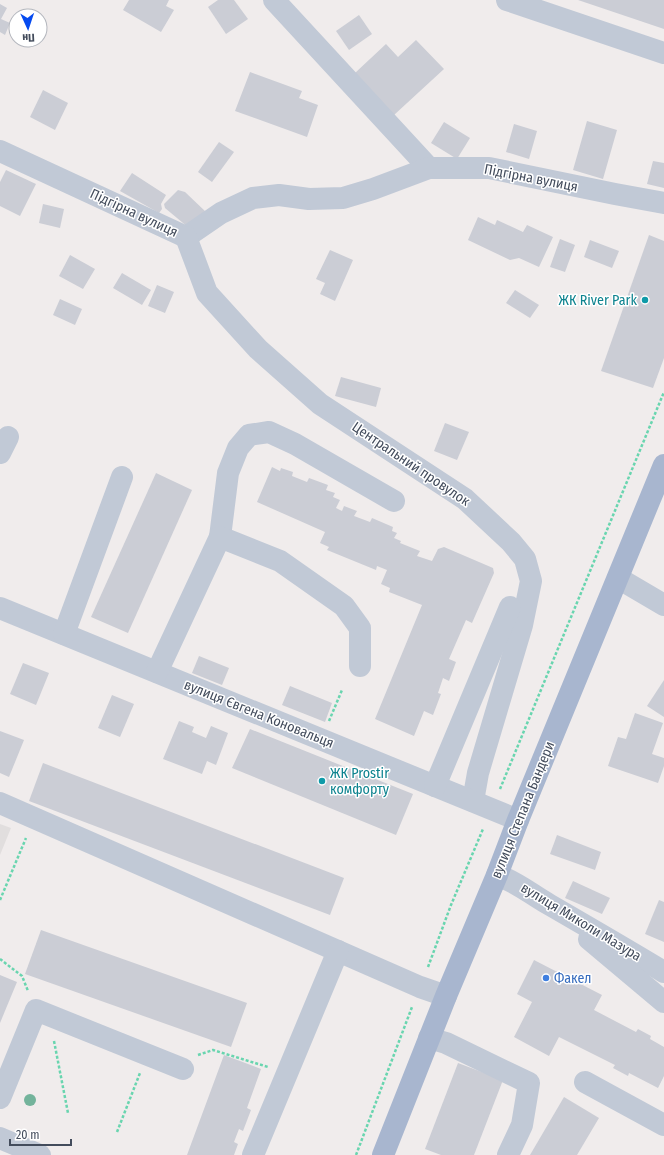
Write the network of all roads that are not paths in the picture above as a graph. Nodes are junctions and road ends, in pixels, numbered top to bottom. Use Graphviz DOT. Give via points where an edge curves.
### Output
graph roads {
  1 [pos="274,0"];
  2 [pos="507,0"];
  3 [pos="664,53"];
  4 [pos="0,151"];
  5 [pos="429,168"];
  6 [pos="664,203"];
  7 [pos="186,237"];
  8 [pos="664,465"];
  9 [pos="122,477"];
  10 [pos="394,501"];
  11 [pos="220,537"];
  12 [pos="618,578"];
  13 [pos="664,605"];
  14 [pos="510,607"];
  15 [pos="0,608"];
  16 [pos="64,634"];
  17 [pos="360,666"];
  18 [pos="157,672"];
  19 [pos="435,786"];
  20 [pos="0,803"];
  21 [pos="482,805"];
  22 [pos="518,820"];
  23 [pos="497,875"];
  24 [pos="543,901"];
  25 [pos="338,951"];
  26 [pos="664,972"];
  27 [pos="446,996"];
  28 [pos="664,1002"];
  29 [pos="429,1038"];
  30 [pos="178,1066"];
  31 [pos="585,1082"];
  32 [pos="0,1098"];
  33 [pos="664,1125"];
  34 [pos="0,1138"];
  35 [pos="40,1155"];
  36 [pos="253,1155"];
  37 [pos="383,1155"];
  38 [pos="508,1155"];
  1 -- 5 [label="street"];
  2 -- 3 [label="street"];
  4 -- 7 [label="street, Підгірна вулиця"];
  5 -- 6 [label="street, Підгірна вулиця" via="489,168"];
  5 -- 7 [label="street, Підгірна вулиця" via="344,198 309,200 279,195 253,198 221,213"];
  7 -- 21 [label="street, Центральний провулок" via="207,293 258,349 320,404 465,499 511,542 525,560 531,581 522,625 478,773"];
  8 -- 12 [label="main road, вулиця Степана Бандери"];
  9 -- 16 [label="street"];
  10 -- 11 [label="street" via="295,444 269,432 249,435 238,448 228,473"];
  11 -- 17 [label="street" via="280,561 344,606 360,628"];
  11 -- 18 [label="street"];
  12 -- 13 [label="street"];
  12 -- 22 [label="main road, вулиця Степана Бандери"];
  14 -- 19 [label="street"];
  15 -- 16 [label="street, вулиця Євгена Коновальця"];
  16 -- 18 [label="street, вулиця Євгена Коновальця"];
  18 -- 19 [label="street, вулиця Євгена Коновальця"];
  19 -- 21 [label="street, вулиця Євгена Коновальця"];
  20 -- 25 [label="street"];
  21 -- 22 [label="street, вулиця Євгена Коновальця"];
  22 -- 23 [label="main road, вулиця Степана Бандери"];
  23 -- 24 [label="street, вулиця Миколи Мазура" via="510,880"];
  23 -- 27 [label="main road, вулиця Степана Бандери"];
  24 -- 26 [label="street, вулиця Миколи Мазура"];
  24 -- 28 [label="street"];
  25 -- 27 [label="street"];
  25 -- 36 [label="street"];
  27 -- 29 [label="main road, вулиця Степана Бандери"];
  29 -- 37 [label="main road, вулиця Степана Бандери"];
  29 -- 38 [label="street" via="446,1043 529,1083 522,1125"];
  30 -- 32 [label="street" via="43,1013"];
  31 -- 33 [label="street"];
  34 -- 35 [label="street"];
}
